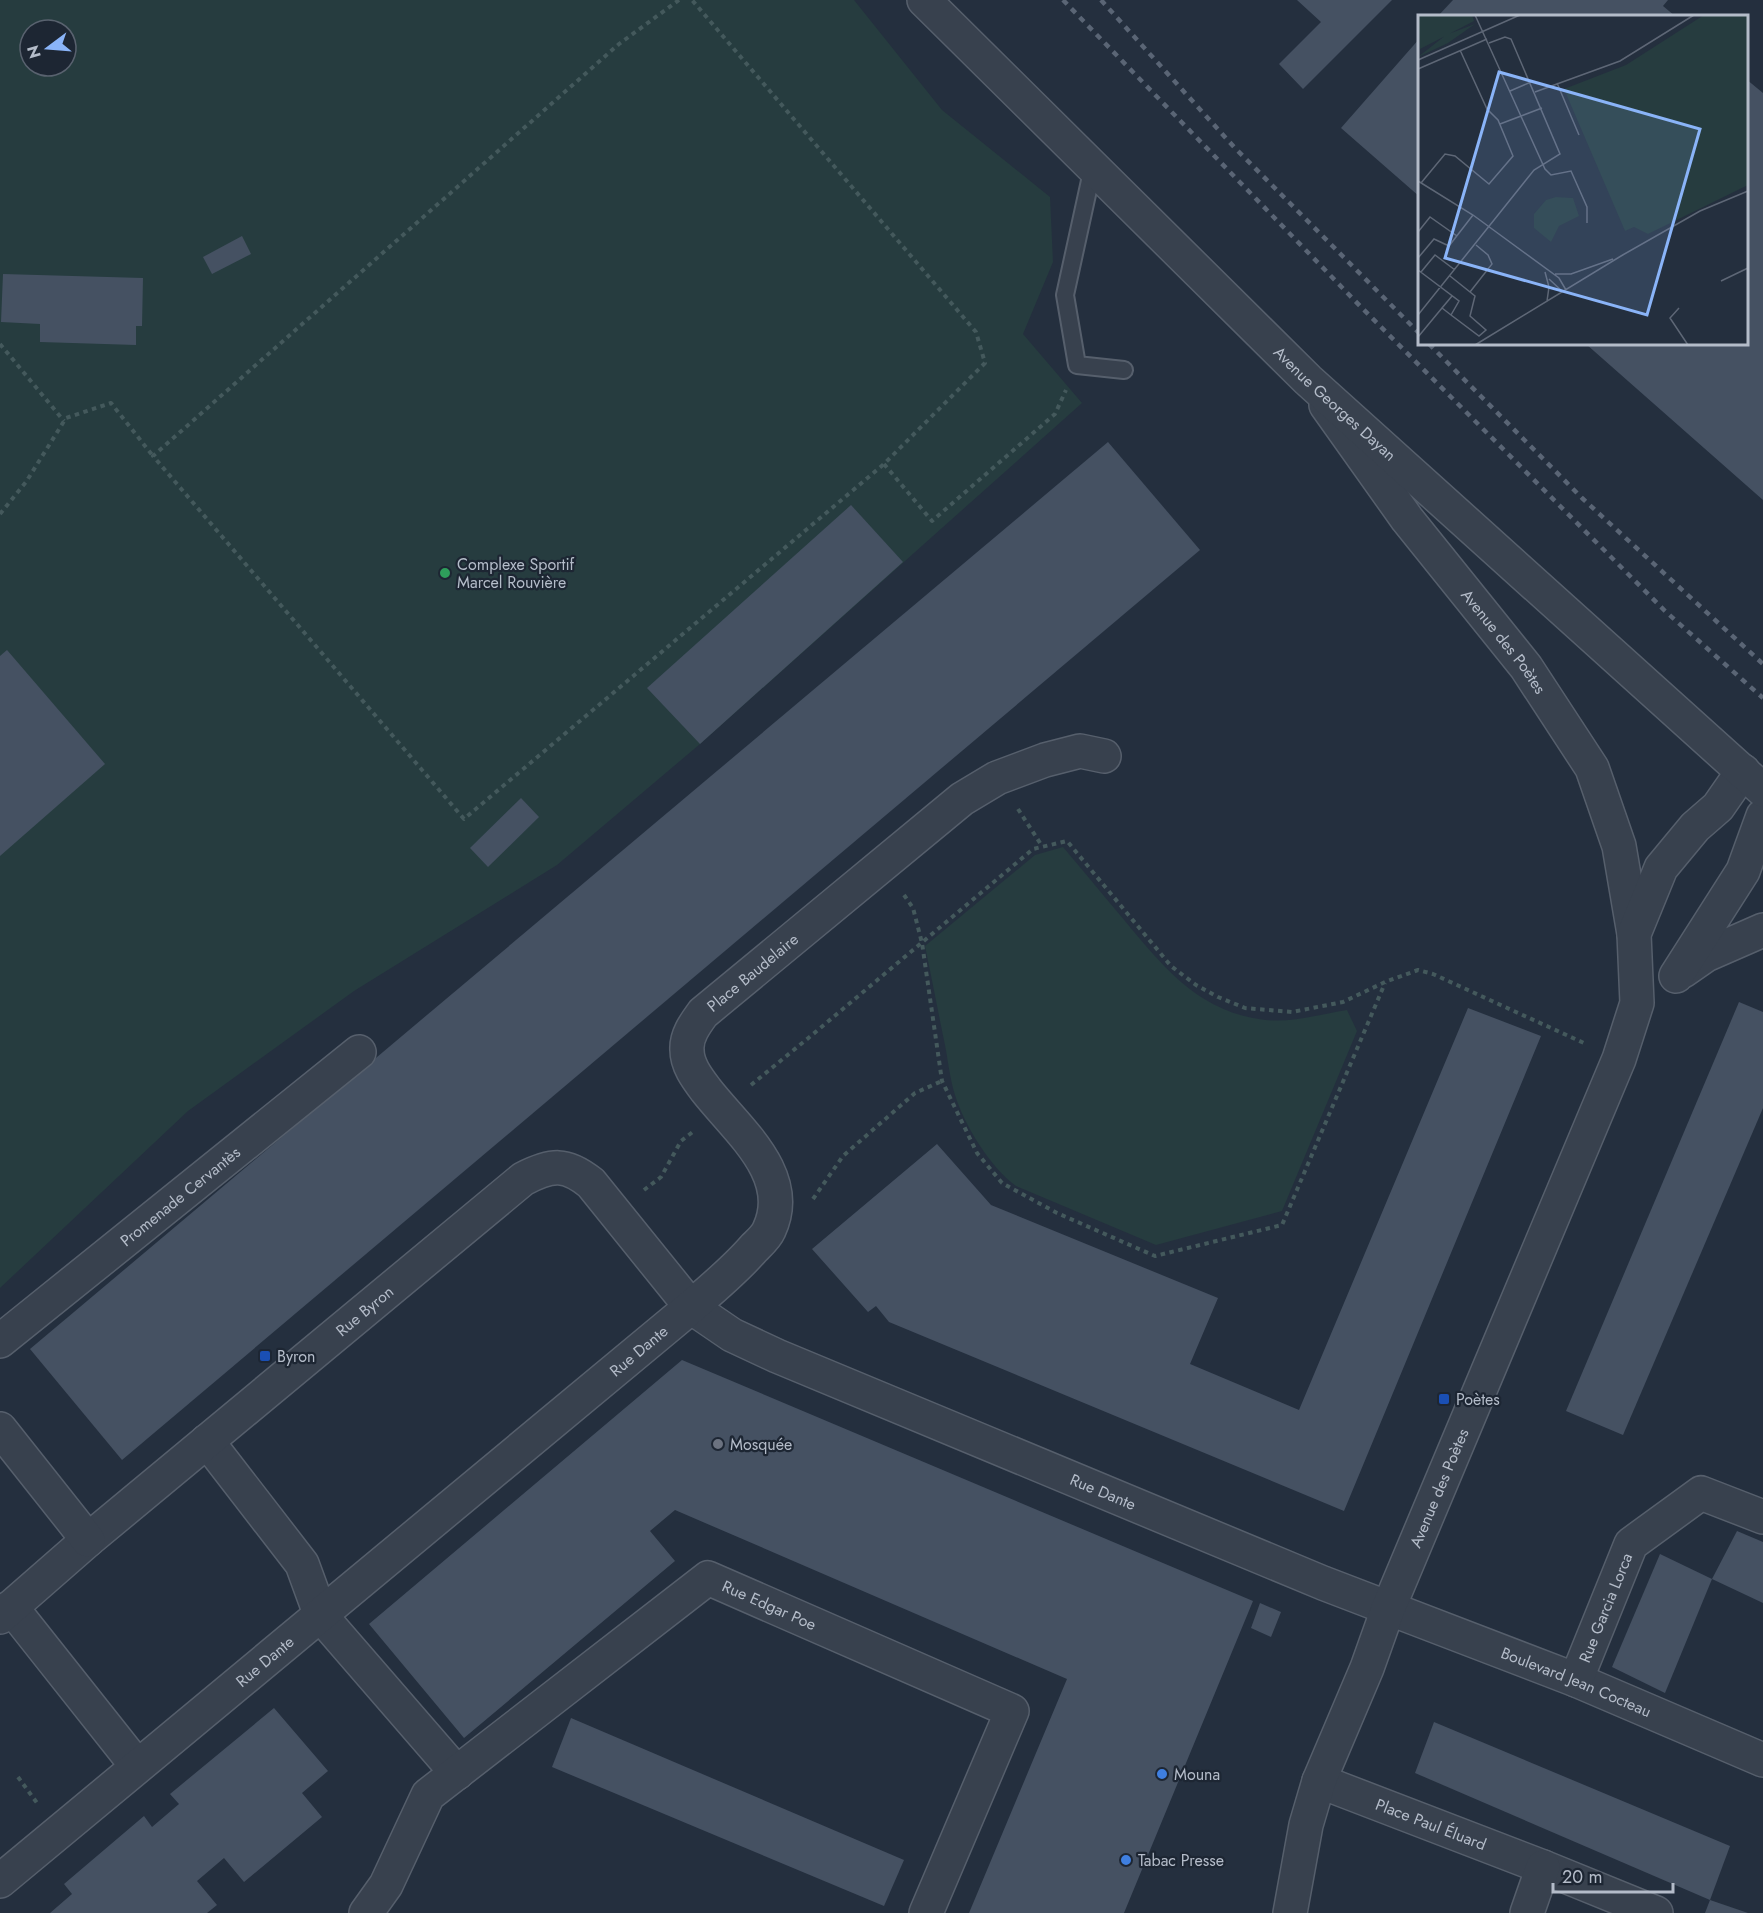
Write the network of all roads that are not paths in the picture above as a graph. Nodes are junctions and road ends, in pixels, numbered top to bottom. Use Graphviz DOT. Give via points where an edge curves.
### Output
graph roads {
  1 [pos="924,0"];
  2 [pos="1093,167"];
  3 [pos="1124,370"];
  4 [pos="1308,380"];
  5 [pos="1104,756"];
  6 [pos="1753,780"];
  7 [pos="1763,816"];
  8 [pos="1763,930"];
  9 [pos="1634,934"];
  10 [pos="1676,976"];
  11 [pos="1637,1003"];
  12 [pos="358,1052"];
  13 [pos="691,1307"];
  14 [pos="0,1341"];
  15 [pos="0,1429"];
  16 [pos="207,1441"];
  17 [pos="1763,1517"];
  18 [pos="88,1540"];
  19 [pos="1388,1609"];
  20 [pos="5,1612"];
  21 [pos="321,1616"];
  22 [pos="1576,1680"];
  23 [pos="1763,1760"];
  24 [pos="137,1767"];
  25 [pos="457,1773"];
  26 [pos="1319,1781"];
  27 [pos="1543,1867"];
  28 [pos="0,1881"];
  29 [pos="366,1913"];
  30 [pos="926,1913"];
  31 [pos="1290,1913"];
  32 [pos="1527,1913"];
  33 [pos="1656,1913"];
  1 -- 2 [label="street, Avenue Georges Dayan"];
  2 -- 3 [label="lane" via="1065,295 1077,365"];
  2 -- 4 [label="street, Avenue Georges Dayan"];
  4 -- 6 [label="street, Avenue Georges Dayan"];
  4 -- 9 [label="street, Avenue des Poètes" via="1407,519 1526,667 1592,768 1619,846"];
  5 -- 13 [label="street, Place Baudelaire" via="1080,751 1046,760 997,778 962,799 703,1013 692,1029 686,1049 690,1067 762,1157 776,1193 768,1233"];
  6 -- 9 [label="street, Avenue des Poètes" via="1695,826 1661,868"];
  7 -- 10 [label="street" via="1743,871"];
  8 -- 10 [label="street" via="1706,955"];
  9 -- 11 [label="street, Avenue des Poètes"];
  10 -- 11 [label="street"];
  11 -- 19 [label="street, Avenue des Poètes" via="1618,1059"];
  12 -- 14 [label="street, Promenade Cervantès"];
  13 -- 16 [label="street, Rue Byron" via="591,1183 577,1172 542,1169 524,1179"];
  13 -- 19 [label="street, Rue Dante" via="732,1335 777,1356"];
  13 -- 21 [label="street, Rue Dante"];
  15 -- 18 [label="street"];
  16 -- 18 [label="street, Rue Byron"];
  16 -- 21 [label="street" via="302,1564"];
  17 -- 22 [label="street, Rue Garcia Lorca" via="1701,1493 1630,1544"];
  18 -- 20 [label="street, Rue Byron"];
  19 -- 22 [label="street, Boulevard Jean Cocteau"];
  19 -- 26 [label="street, Avenue des Poètes"];
  20 -- 24 [label="street"];
  21 -- 24 [label="street, Rue Dante"];
  21 -- 25 [label="street"];
  22 -- 23 [label="street, Boulevard Jean Cocteau"];
  24 -- 28 [label="street, Rue Dante"];
  25 -- 29 [label="street" via="428,1795 386,1885"];
  25 -- 30 [label="street, Rue Edgar Poe" via="708,1578 1012,1711"];
  26 -- 27 [label="street, Place Paul Éluard"];
  26 -- 31 [label="street, Avenue des Poètes" via="1306,1825"];
  27 -- 32 [label="street"];
  27 -- 33 [label="street, Place Paul Éluard"];
}
